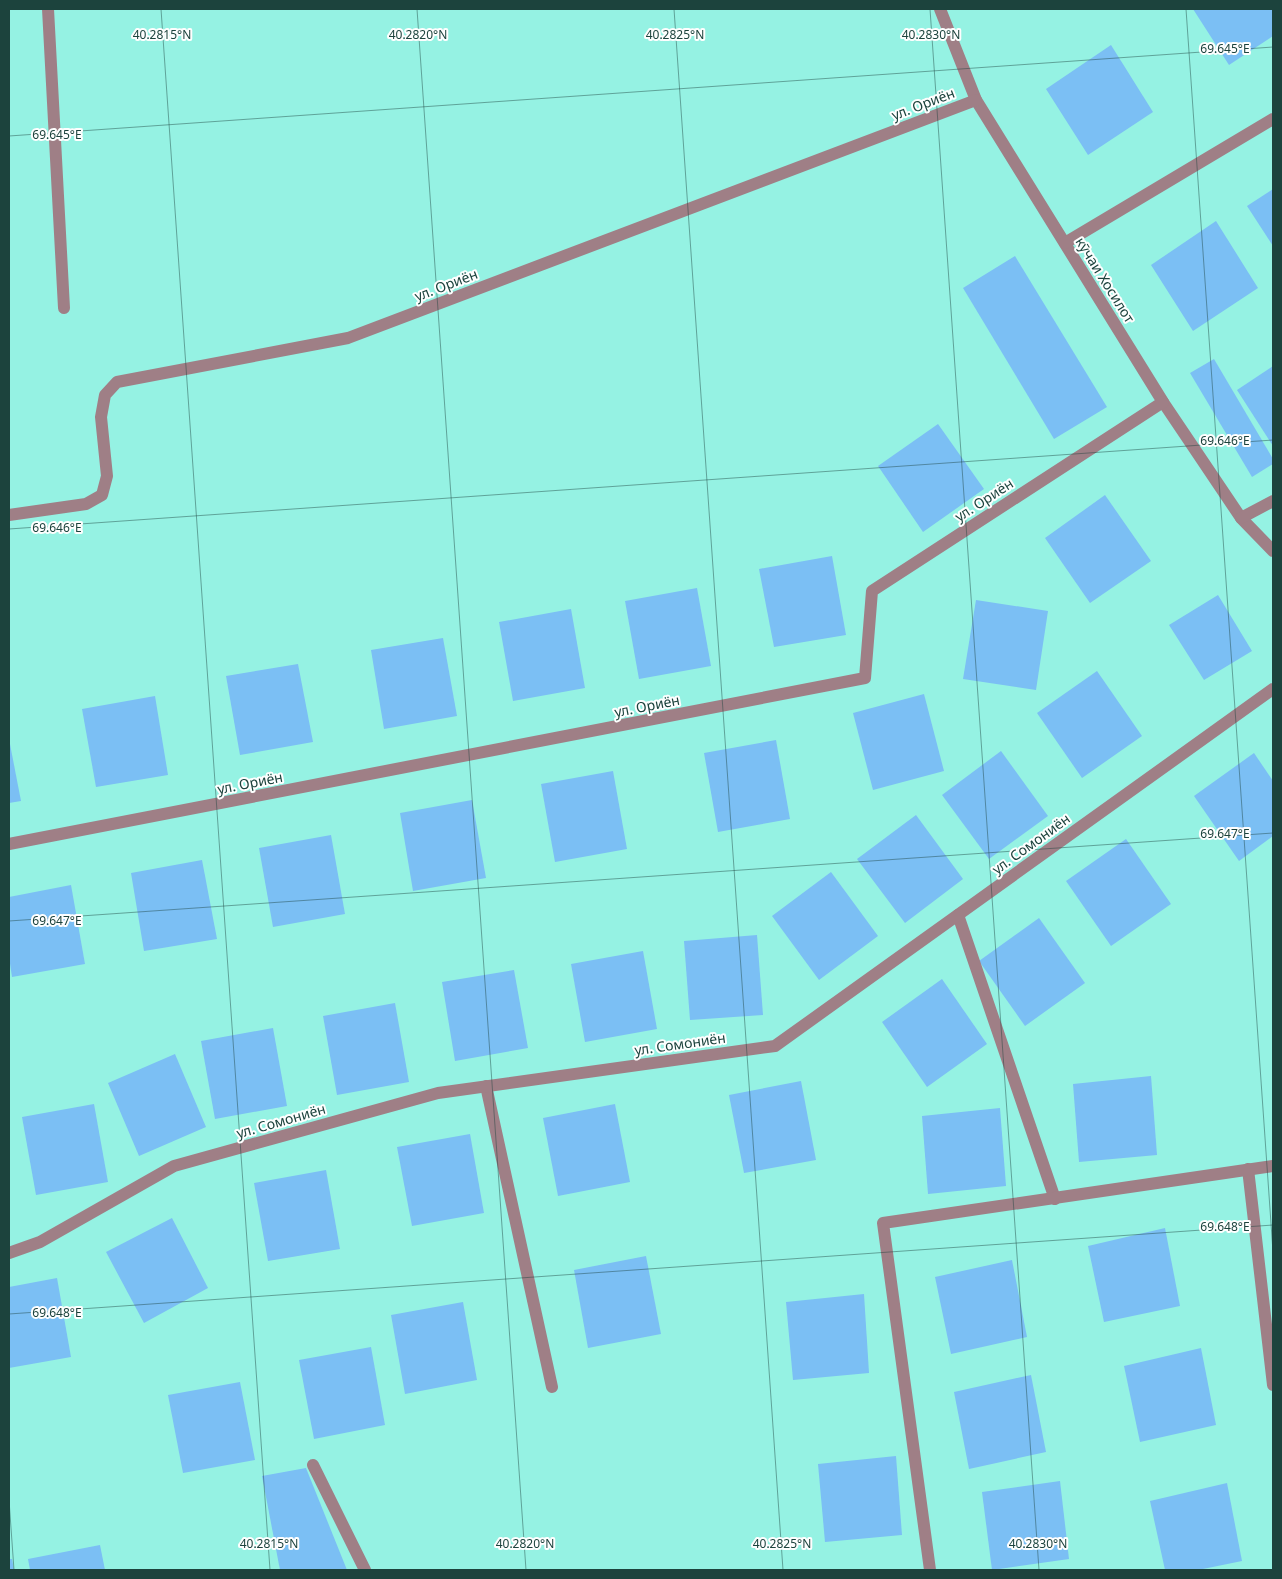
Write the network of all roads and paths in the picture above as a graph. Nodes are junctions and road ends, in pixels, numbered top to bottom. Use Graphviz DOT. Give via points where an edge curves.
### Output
graph roads {
  1 [pos="48,9"];
  2 [pos="940,9"];
  3 [pos="976,100"];
  4 [pos="1273,119"];
  5 [pos="1065,243"];
  6 [pos="64,308"];
  7 [pos="1163,402"];
  8 [pos="1273,500"];
  9 [pos="9,515"];
  10 [pos="1241,518"];
  11 [pos="1273,551"];
  12 [pos="1273,689"];
  13 [pos="9,844"];
  14 [pos="958,915"];
  15 [pos="486,1086"];
  16 [pos="1273,1166"];
  17 [pos="1248,1170"];
  18 [pos="1055,1199"];
  19 [pos="9,1254"];
  20 [pos="1273,1384"];
  21 [pos="552,1388"];
  22 [pos="313,1465"];
  23 [pos="365,1570"];
  24 [pos="930,1570"];
  1 -- 6 [label="street"];
  2 -- 3 [label="street, кӯчаи Хосилот"];
  3 -- 5 [label="street, кӯчаи Хосилот"];
  3 -- 9 [label="street, ул. Ориён" via="348,338 117,382 105,395 101,417 107,476 102,494 86,504"];
  4 -- 5 [label="street"];
  5 -- 7 [label="street, кӯчаи Хосилот"];
  7 -- 10 [label="street, кӯчаи Хосилот"];
  7 -- 13 [label="street, ул. Ориён" via="872,591 865,678"];
  8 -- 10 [label="street"];
  10 -- 11 [label="street, кӯчаи Хосилот"];
  12 -- 14 [label="street, ул. Сомониён"];
  14 -- 15 [label="street, ул. Сомониён" via="775,1046"];
  14 -- 18 [label="street"];
  15 -- 19 [label="street, ул. Сомониён" via="438,1093 174,1166 40,1242"];
  15 -- 21 [label="street"];
  16 -- 17 [label="street"];
  17 -- 18 [label="street"];
  17 -- 20 [label="street"];
  18 -- 24 [label="street" via="883,1223"];
  22 -- 23 [label="street"];
}
